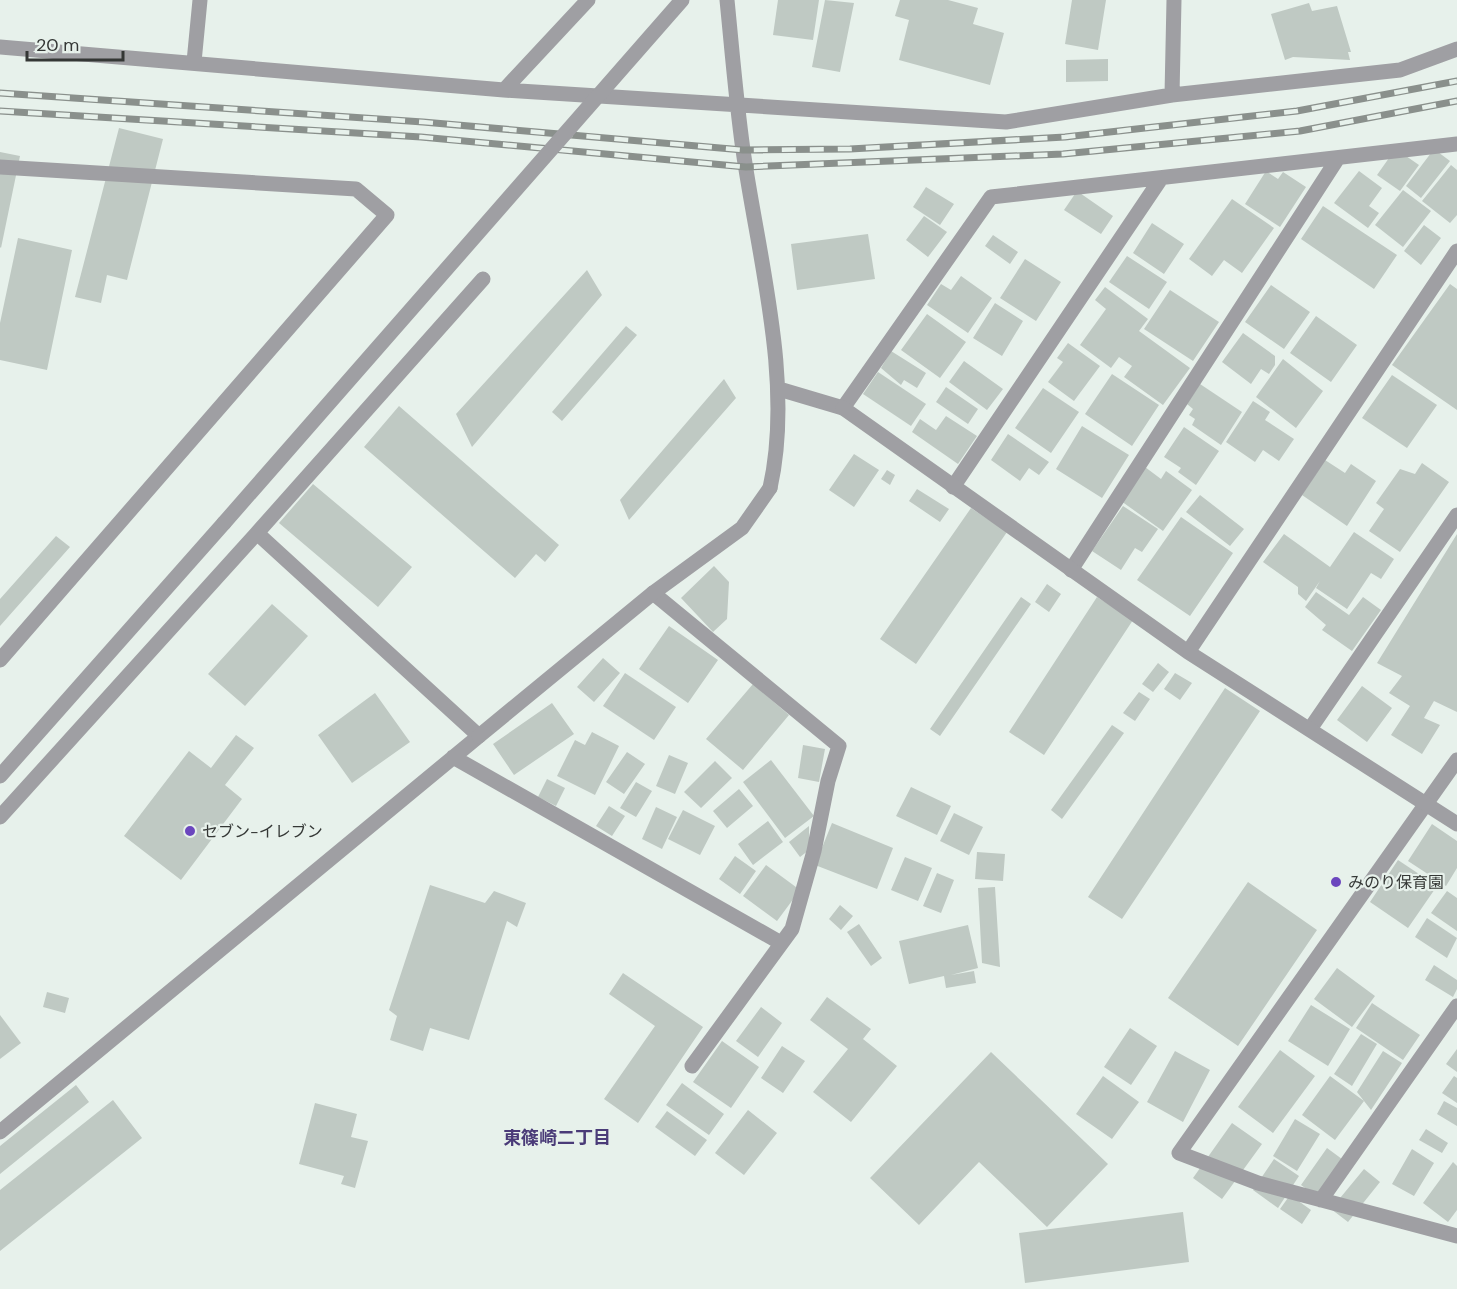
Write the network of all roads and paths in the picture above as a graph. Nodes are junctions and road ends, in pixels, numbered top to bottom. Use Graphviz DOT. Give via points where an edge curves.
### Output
graph roads {
  1 [pos="200,0"];
  2 [pos="588,0"];
  3 [pos="682,0"];
  4 [pos="727,0"];
  5 [pos="1174,0"];
  6 [pos="0,47"];
  7 [pos="1457,49"];
  8 [pos="194,62"];
  9 [pos="504,90"];
  10 [pos="1172,95"];
  11 [pos="738,103"];
  12 [pos="1457,144"];
  13 [pos="1338,158"];
  14 [pos="0,167"];
  15 [pos="1160,180"];
  16 [pos="1457,251"];
  17 [pos="483,279"];
  18 [pos="779,389"];
  19 [pos="843,408"];
  20 [pos="952,487"];
  21 [pos="1457,515"];
  22 [pos="257,533"];
  23 [pos="1071,570"];
  24 [pos="653,593"];
  25 [pos="1188,652"];
  26 [pos="0,660"];
  27 [pos="1310,729"];
  28 [pos="479,736"];
  29 [pos="453,758"];
  30 [pos="1457,760"];
  31 [pos="0,776"];
  32 [pos="1427,805"];
  33 [pos="0,817"];
  34 [pos="1457,824"];
  35 [pos="781,943"];
  36 [pos="1457,1006"];
  37 [pos="693,1066"];
  38 [pos="0,1132"];
  39 [pos="1321,1200"];
  40 [pos="1457,1236"];
  1 -- 8 [label="street"];
  2 -- 9 [label="street"];
  3 -- 31 [label="street, bridge"];
  4 -- 11 [label="street"];
  5 -- 10 [label="street"];
  6 -- 8 [label="street"];
  7 -- 10 [label="street" via="1400,70"];
  8 -- 9 [label="street"];
  9 -- 11 [label="street"];
  10 -- 11 [label="street" via="1006,122"];
  11 -- 18 [label="street"];
  12 -- 13 [label="street"];
  13 -- 15 [label="street"];
  13 -- 23 [label="street"];
  14 -- 26 [label="street" via="356,189 387,215"];
  15 -- 19 [label="street" via="991,197"];
  15 -- 20 [label="street"];
  16 -- 25 [label="street"];
  17 -- 22 [label="street"];
  18 -- 19 [label="street"];
  18 -- 24 [label="street" via="770,488 742,528"];
  19 -- 20 [label="street"];
  20 -- 23 [label="street"];
  21 -- 27 [label="street"];
  22 -- 28 [label="street"];
  22 -- 33 [label="street"];
  23 -- 25 [label="street"];
  24 -- 28 [label="street"];
  24 -- 35 [label="street" via="839,746 792,929"];
  25 -- 27 [label="street"];
  27 -- 32 [label="street"];
  28 -- 29 [label="street"];
  29 -- 35 [label="street"];
  29 -- 38 [label="street"];
  30 -- 32 [label="street"];
  32 -- 34 [label="street"];
  32 -- 39 [label="street" via="1179,1152 1258,1183"];
  35 -- 37 [label="street"];
  36 -- 39 [label="street"];
  39 -- 40 [label="street"];
}
